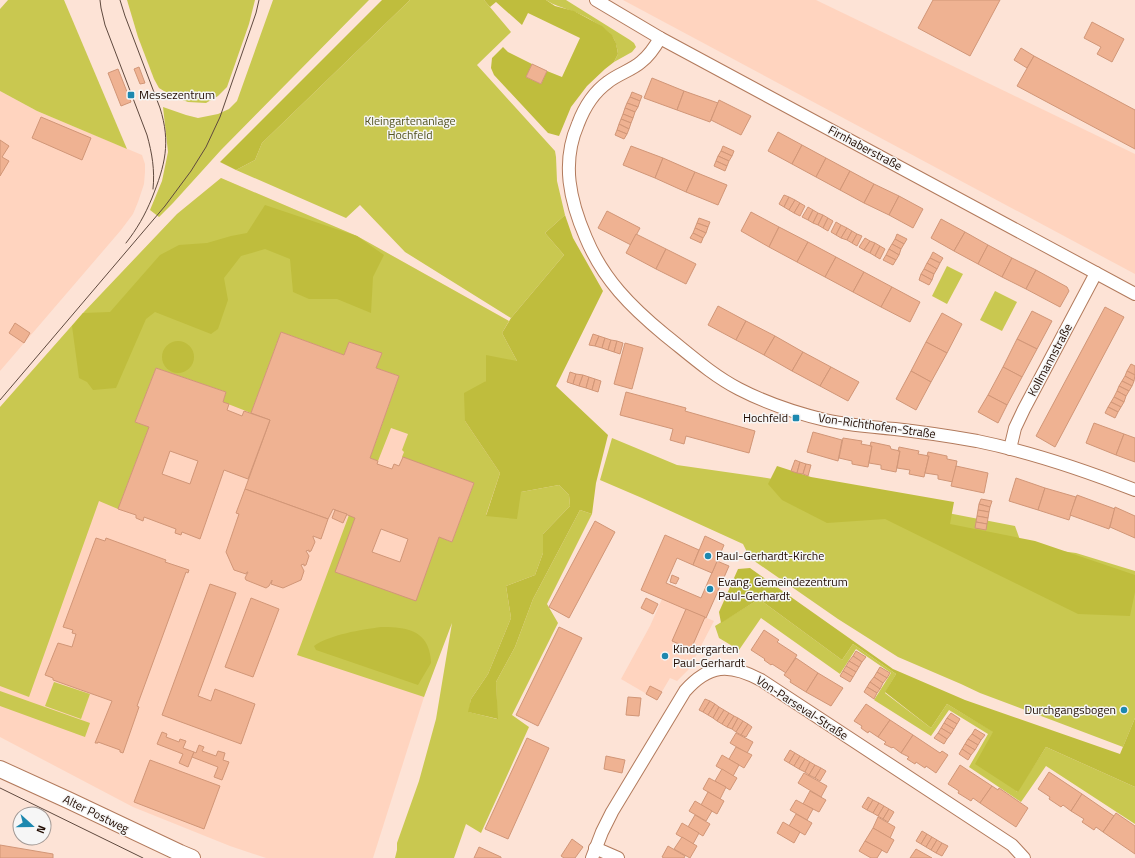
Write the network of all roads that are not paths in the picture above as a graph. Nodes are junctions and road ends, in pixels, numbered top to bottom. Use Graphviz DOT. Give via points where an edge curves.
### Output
graph roads {
  1 [pos="596,0"];
  2 [pos="660,38"];
  3 [pos="1096,273"];
  4 [pos="1135,294"];
  5 [pos="1010,449"];
  6 [pos="1135,490"];
  7 [pos="0,769"];
  8 [pos="593,853"];
  9 [pos="192,858"];
  10 [pos="618,858"];
  11 [pos="1024,858"];
  1 -- 2 [label="street, Firnhaberstraße"];
  2 -- 3 [label="street, Firnhaberstraße"];
  2 -- 5 [label="street, Von-Richthofen-Straße" via="651,53 640,63 616,76 595,94 577,125 571,145 569,176 575,210 588,243 614,286 635,309 703,366 721,379 762,400 826,420 945,436"];
  3 -- 4 [label="street, Firnhaberstraße"];
  3 -- 5 [label="street, Kollmannstraße" via="1024,409 1015,428"];
  5 -- 6 [label="street, Von-Richthofen-Straße"];
  7 -- 9 [label="street, Alter Postweg"];
  8 -- 10 [label="street, Von-Parseval-Straße"];
  8 -- 11 [label="street, Von-Parseval-Straße" via="612,812 684,691 704,674 728,668 760,680 1012,845"];
}
